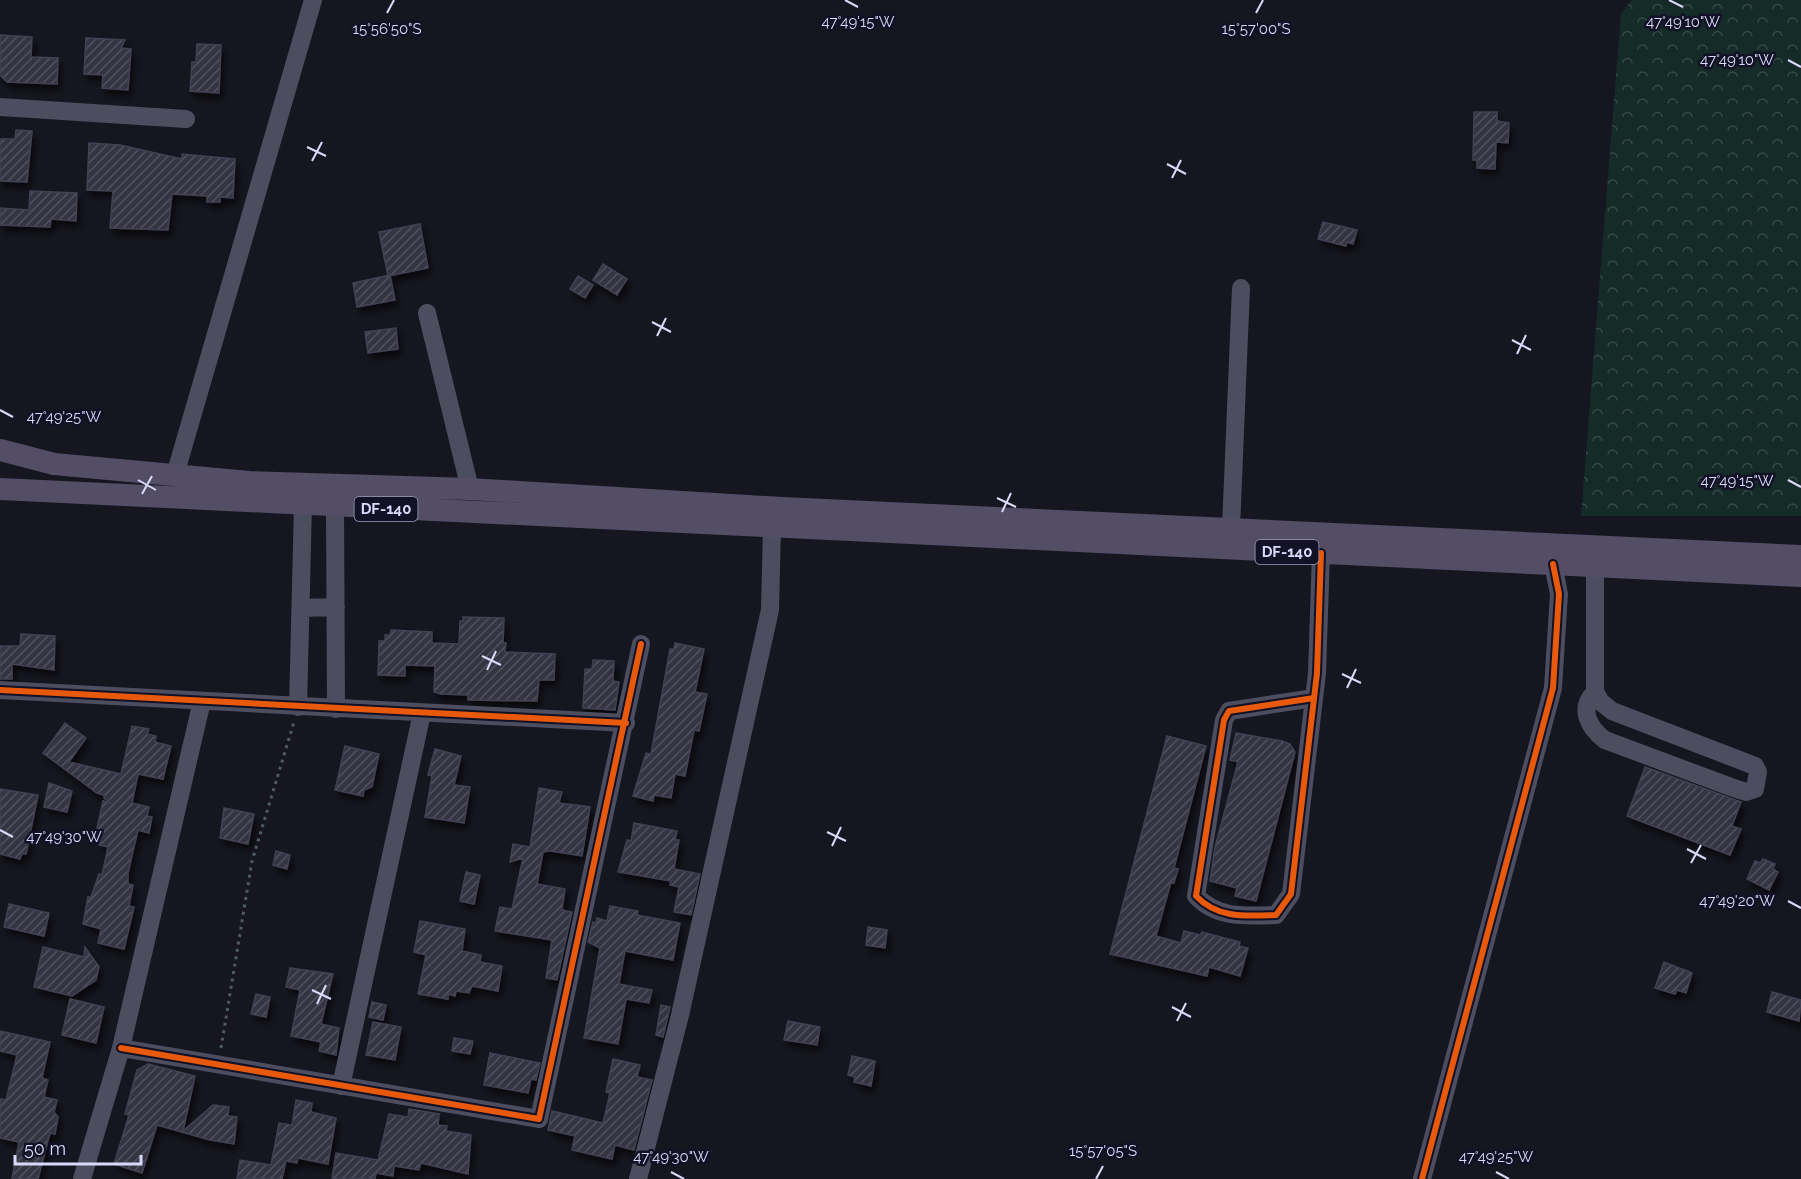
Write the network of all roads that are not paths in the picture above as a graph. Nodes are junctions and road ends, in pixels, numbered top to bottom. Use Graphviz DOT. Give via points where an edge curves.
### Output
graph roads {
  1 [pos="313,0"];
  2 [pos="0,107"];
  3 [pos="186,119"];
  4 [pos="1241,288"];
  5 [pos="427,313"];
  6 [pos="0,450"];
  7 [pos="175,475"];
  8 [pos="0,489"];
  9 [pos="470,489"];
  10 [pos="303,505"];
  11 [pos="335,507"];
  12 [pos="772,527"];
  13 [pos="1231,528"];
  14 [pos="1321,553"];
  15 [pos="1801,556"];
  16 [pos="1553,564"];
  17 [pos="1595,566"];
  18 [pos="1801,576"];
  19 [pos="336,607"];
  20 [pos="301,608"];
  21 [pos="641,644"];
  22 [pos="0,690"];
  23 [pos="1595,692"];
  24 [pos="1314,698"];
  25 [pos="202,701"];
  26 [pos="298,706"];
  27 [pos="336,709"];
  28 [pos="422,713"];
  29 [pos="626,723"];
  30 [pos="121,1048"];
  31 [pos="340,1086"];
  32 [pos="82,1179"];
  33 [pos="638,1179"];
  34 [pos="1422,1179"];
  1 -- 7 [label="street"];
  2 -- 3 [label="street"];
  4 -- 13 [label="street"];
  5 -- 9 [label="street"];
  6 -- 7 [label="main road, DF-140" via="54,464"];
  7 -- 9 [label="main road, DF-140" via="249,482"];
  8 -- 10 [label="main road, DF-140"];
  9 -- 13 [label="main road, DF-140" via="782,508"];
  10 -- 11 [label="main road, DF-140"];
  10 -- 20 [label="street"];
  11 -- 12 [label="main road, DF-140"];
  11 -- 19 [label="street"];
  12 -- 14 [label="main road, DF-140"];
  12 -- 33 [label="street" via="770,610 680,1015"];
  13 -- 15 [label="main road, DF-140"];
  14 -- 16 [label="main road, DF-140"];
  14 -- 24 [label="street"];
  16 -- 17 [label="main road, DF-140"];
  16 -- 34 [label="street" via="1559,594 1553,688"];
  17 -- 18 [label="main road, DF-140"];
  17 -- 23 [label="street"];
  19 -- 20 [label="street"];
  19 -- 27 [label="street"];
  20 -- 26 [label="street"];
  21 -- 29 [label="street"];
  22 -- 25 [label="street"];
  23 -- 23 [label="street" via="1587,705 1586,719 1605,740 1746,792 1755,789 1755,766 1612,711"];
  24 -- 24 [label="street" via="1291,894 1276,915 1235,917 1206,906 1196,896 1224,720 1229,711"];
  25 -- 26 [label="street"];
  25 -- 30 [label="street"];
  26 -- 27 [label="street"];
  27 -- 28 [label="street"];
  28 -- 29 [label="street"];
  28 -- 31 [label="street"];
  29 -- 31 [label="street" via="539,1119"];
  30 -- 31 [label="street"];
  30 -- 32 [label="street"];
}
